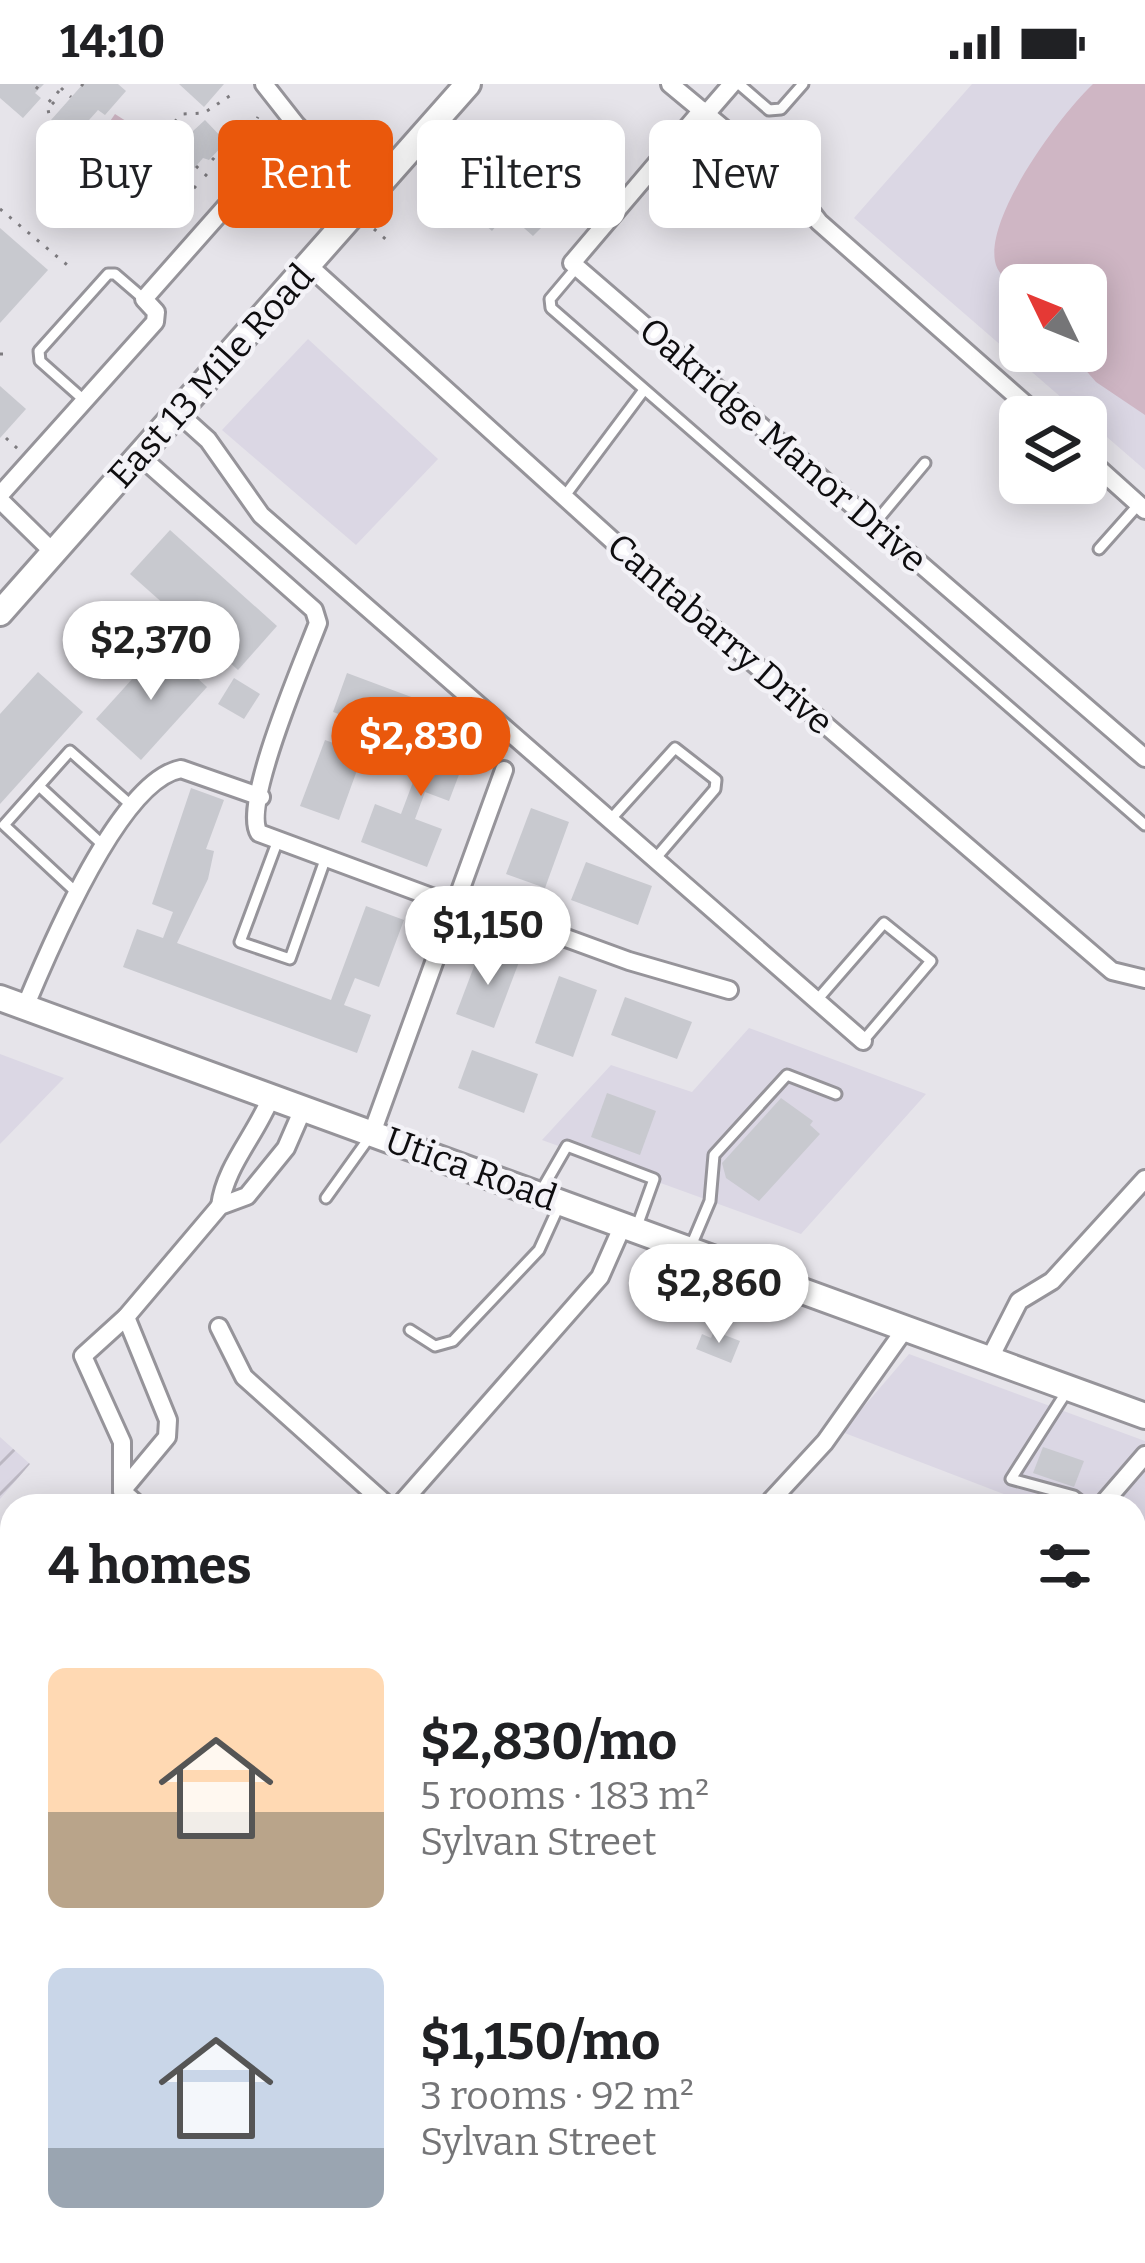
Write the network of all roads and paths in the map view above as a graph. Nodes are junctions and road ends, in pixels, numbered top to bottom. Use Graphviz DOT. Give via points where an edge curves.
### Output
graph roads {
  1 [pos="81,84"];
  2 [pos="264,84"];
  3 [pos="468,84"];
  4 [pos="670,84"];
  5 [pos="735,84"];
  6 [pos="803,84"];
  7 [pos="87,89"];
  8 [pos="231,95"];
  9 [pos="71,97"];
  10 [pos="50,100"];
  11 [pos="60,110"];
  12 [pos="704,112"];
  13 [pos="258,117"];
  14 [pos="256,120"];
  15 [pos="292,120"];
  16 [pos="212,158"];
  17 [pos="218,164"];
  18 [pos="196,166"];
  19 [pos="393,170"];
  20 [pos="202,171"];
  21 [pos="209,178"];
  22 [pos="194,180"];
  23 [pos="194,186"];
  24 [pos="198,190"];
  25 [pos="0,209"];
  26 [pos="218,215"];
  27 [pos="342,228"];
  28 [pos="374,229"];
  29 [pos="390,244"];
  30 [pos="309,266"];
  31 [pos="577,267"];
  32 [pos="72,269"];
  33 [pos="144,298"];
  34 [pos="644,390"];
  35 [pos="1016,396"];
  36 [pos="85,401"];
  37 [pos="178,413"];
  38 [pos="6,438"];
  39 [pos="23,453"];
  40 [pos="140,456"];
  41 [pos="925,463"];
  42 [pos="1107,476"];
  43 [pos="564,497"];
  44 [pos="0,498"];
  45 [pos="1142,507"];
  46 [pos="874,524"];
  47 [pos="1099,549"];
  48 [pos="54,553"];
  49 [pos="0,613"];
  50 [pos="1145,758"];
  51 [pos="504,770"];
  52 [pos="38,786"];
  53 [pos="261,797"];
  54 [pos="132,806"];
  55 [pos="610,820"];
  56 [pos="1145,825"];
  57 [pos="278,841"];
  58 [pos="106,847"];
  59 [pos="655,859"];
  60 [pos="325,860"];
  61 [pos="78,894"];
  62 [pos="453,905"];
  63 [pos="1145,979"];
  64 [pos="729,990"];
  65 [pos="0,998"];
  66 [pos="817,1000"];
  67 [pos="25,1007"];
  68 [pos="863,1041"];
  69 [pos="836,1094"];
  70 [pos="271,1097"];
  71 [pos="303,1109"];
  72 [pos="372,1133"];
  73 [pos="1145,1179"];
  74 [pos="326,1198"];
  75 [pos="550,1198"];
  76 [pos="220,1206"];
  77 [pos="629,1227"];
  78 [pos="689,1251"];
  79 [pos="126,1317"];
  80 [pos="219,1327"];
  81 [pos="904,1329"];
  82 [pos="410,1330"];
  83 [pos="989,1360"];
  84 [pos="1068,1388"];
  85 [pos="1145,1416"];
  86 [pos="1145,1455"];
  87 [pos="122,1491"];
  88 [pos="125,1494"];
  89 [pos="375,1494"];
  90 [pos="410,1494"];
  91 [pos="777,1494"];
  92 [pos="1067,1494"];
  93 [pos="1111,1494"];
  1 -- 7 [label="path"];
  2 -- 15 [label="street"];
  3 -- 19 [label="main road, East 13 Mile Road"];
  4 -- 12 [label="street"];
  5 -- 6 [label="lane" via="769,110 781,110"];
  5 -- 12 [label="street"];
  8 -- 10 [label="path" via="204,113 179,116 113,177 52,130"];
  9 -- 10 [label="path" via="60,89"];
  10 -- 11 [label="path"];
  12 -- 31 [label="street" via="572,263"];
  12 -- 35 [label="street"];
  13 -- 14 [label="path"];
  16 -- 17 [label="path"];
  18 -- 20 [label="path"];
  20 -- 21 [label="path"];
  20 -- 22 [label="path"];
  23 -- 24 [label="path"];
  25 -- 32 [label="path"];
  26 -- 33 [label="street"];
  27 -- 30 [label="main road, East 13 Mile Road"];
  28 -- 29 [label="path"];
  30 -- 37 [label="main road, East 13 Mile Road"];
  30 -- 43 [label="street, Cantabarry Drive"];
  31 -- 34 [label="lane" via="551,308"];
  31 -- 46 [label="street, Oakridge Manor Drive"];
  33 -- 36 [label="street" via="155,322"];
  33 -- 36 [label="lane" via="108,274 38,351"];
  34 -- 43 [label="lane"];
  34 -- 56 [label="lane"];
  36 -- 44 [label="street"];
  37 -- 40 [label="main road, East 13 Mile Road"];
  37 -- 55 [label="street" via="208,440 261,515"];
  38 -- 39 [label="path"];
  40 -- 48 [label="main road, East 13 Mile Road"];
  40 -- 53 [label="street" via="314,610 318,623 266,757"];
  41 -- 46 [label="lane"];
  42 -- 45 [label="street"];
  43 -- 63 [label="street, Cantabarry Drive" via="1112,971"];
  44 -- 48 [label="street"];
  45 -- 47 [label="lane"];
  46 -- 50 [label="street, Oakridge Manor Drive"];
  48 -- 49 [label="main road, East 13 Mile Road"];
  51 -- 62 [label="street"];
  52 -- 54 [label="lane" via="70,751"];
  52 -- 58 [label="lane"];
  52 -- 61 [label="lane" via="4,825"];
  53 -- 54 [label="street" via="181,769"];
  53 -- 57 [label="street" via="254,829"];
  54 -- 58 [label="street"];
  55 -- 59 [label="street"];
  55 -- 59 [label="lane" via="675,748 707,769 715,789"];
  57 -- 60 [label="street"];
  57 -- 60 [label="lane" via="240,942 290,959"];
  58 -- 61 [label="street"];
  59 -- 66 [label="street"];
  60 -- 62 [label="street"];
  61 -- 67 [label="street"];
  62 -- 64 [label="street" via="484,908"];
  62 -- 72 [label="street"];
  65 -- 67 [label="main road, Utica Road"];
  66 -- 68 [label="street"];
  66 -- 68 [label="lane" via="884,923 932,962"];
  67 -- 70 [label="main road, Utica Road"];
  69 -- 78 [label="lane" via="787,1076 714,1155 710,1201"];
  70 -- 71 [label="main road, Utica Road"];
  70 -- 76 [label="street" via="255,1138 224,1179"];
  71 -- 72 [label="main road, Utica Road"];
  71 -- 76 [label="street" via="286,1148 247,1196"];
  72 -- 74 [label="lane"];
  72 -- 75 [label="main road, Utica Road"];
  73 -- 83 [label="street" via="1052,1281 1019,1301"];
  75 -- 77 [label="main road, Utica Road"];
  75 -- 77 [label="lane" via="567,1146 654,1179"];
  75 -- 82 [label="lane" via="539,1250 453,1341 435,1346"];
  76 -- 79 [label="street"];
  77 -- 78 [label="main road, Utica Road"];
  77 -- 90 [label="street" via="600,1277"];
  78 -- 81 [label="main road, Utica Road"];
  79 -- 87 [label="street" via="167,1437"];
  79 -- 87 [label="street" via="83,1356 122,1442"];
  80 -- 89 [label="street" via="244,1377"];
  81 -- 83 [label="main road, Utica Road"];
  81 -- 91 [label="street" via="825,1442"];
  83 -- 84 [label="main road, Utica Road"];
  84 -- 85 [label="main road, Utica Road"];
  84 -- 92 [label="lane" via="1011,1479"];
  86 -- 93 [label="street"];
  87 -- 88 [label="street"];
}
